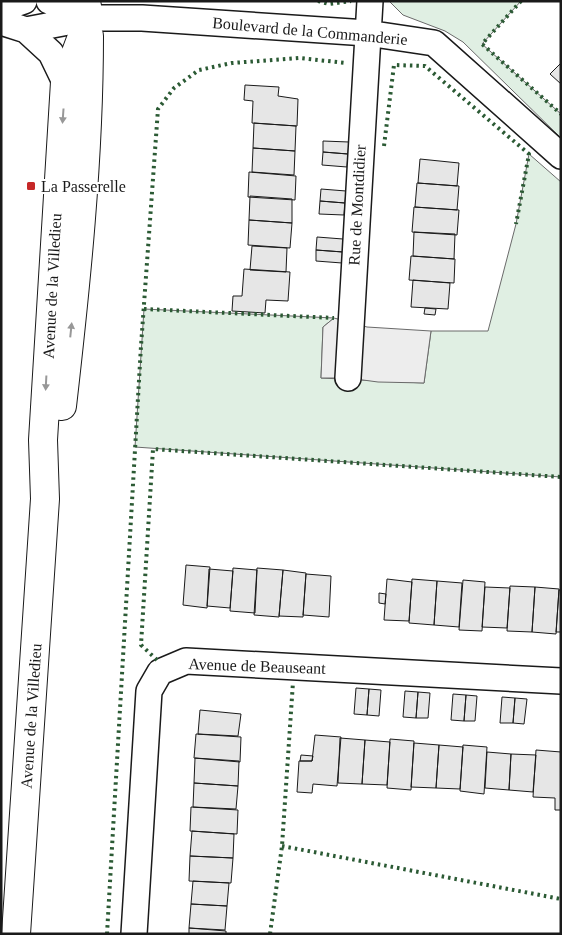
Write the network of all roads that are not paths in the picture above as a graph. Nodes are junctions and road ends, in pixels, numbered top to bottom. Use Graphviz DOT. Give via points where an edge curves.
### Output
graph roads {
  1 [pos="24,1"];
  2 [pos="49,1"];
  3 [pos="370,1"];
  4 [pos="89,7"];
  5 [pos="1,9"];
  6 [pos="1,22"];
  7 [pos="26,30"];
  8 [pos="367,33"];
  9 [pos="65,82"];
  10 [pos="561,156"];
  11 [pos="348,378"];
  12 [pos="45,499"];
  13 [pos="561,681"];
  14 [pos="16,934"];
  15 [pos="134,934"];
  1 -- 5 [label="street"];
  2 -- 4 [label="street, Boulevard de la Commanderie"];
  3 -- 8 [label="street, Rue de Montdidier"];
  4 -- 7 [label="street"];
  4 -- 8 [label="street, Boulevard de la Commanderie" via="142,18"];
  4 -- 9 [label="street, Avenue de la Villedieu"];
  12 -- 4 [label="street, Avenue de la Villedieu, one-way" via="58,442 76,283 89,84"];
  6 -- 7 [label="street"];
  7 -- 9 [label="street" via="51,53"];
  8 -- 10 [label="street, Boulevard de la Commanderie" via="434,43"];
  8 -- 11 [label="street, Rue de Montdidier"];
  9 -- 12 [label="street, Avenue de la Villedieu, one-way" via="43,440"];
  12 -- 14 [label="street, Avenue de la Villedieu"];
  13 -- 15 [label="street, Avenue de Beauseant" via="186,661 160,672 149,691"];
}
